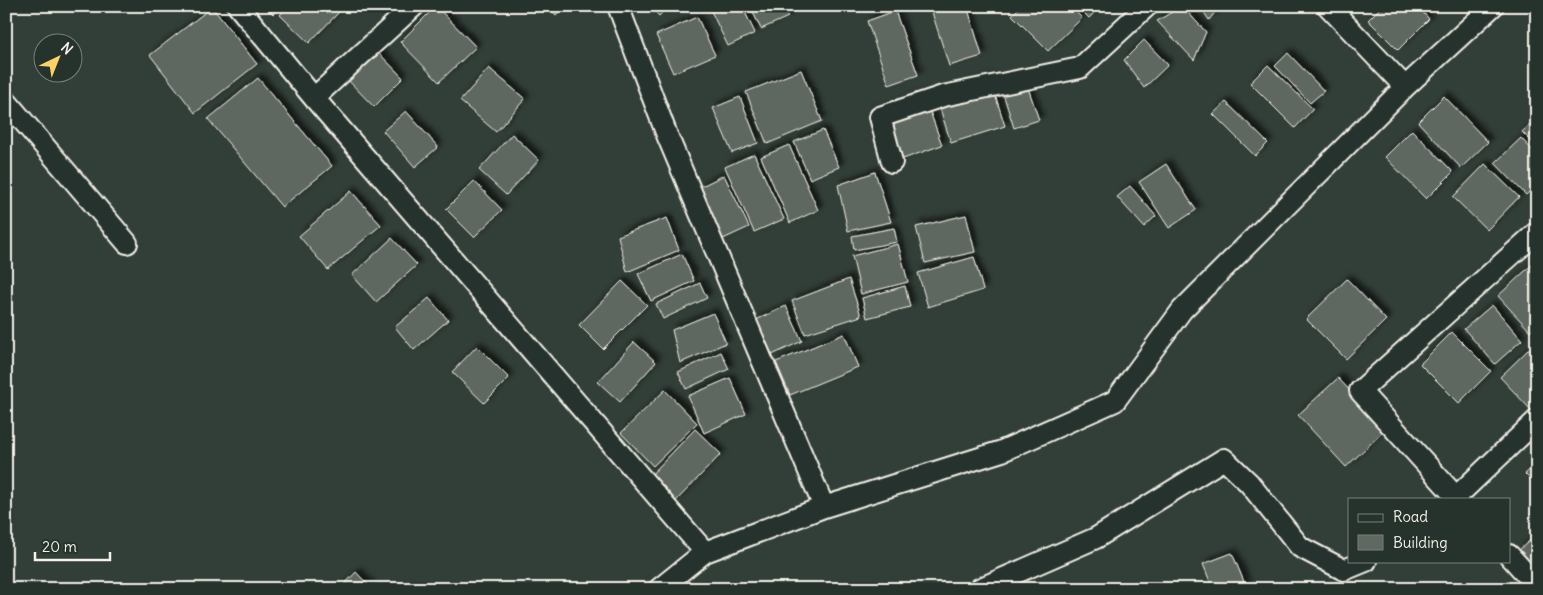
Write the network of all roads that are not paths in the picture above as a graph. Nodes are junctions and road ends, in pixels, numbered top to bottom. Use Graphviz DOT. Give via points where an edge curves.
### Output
graph roads {
  1 [pos="238,6"];
  2 [pos="414,6"];
  3 [pos="618,6"];
  4 [pos="1147,6"];
  5 [pos="1328,6"];
  6 [pos="1493,6"];
  7 [pos="1405,87"];
  8 [pos="314,98"];
  9 [pos="6,101"];
  10 [pos="892,162"];
  11 [pos="1537,232"];
  12 [pos="127,243"];
  13 [pos="1537,420"];
  14 [pos="1456,498"];
  15 [pos="824,507"];
  16 [pos="706,552"];
  17 [pos="1510,556"];
  18 [pos="1364,562"];
  19 [pos="1537,586"];
  20 [pos="660,589"];
  21 [pos="979,589"];
  1 -- 8 [label="street"];
  2 -- 8 [label="street"];
  3 -- 15 [label="street" via="671,144"];
  4 -- 10 [label="street" via="1080,68 943,96 880,117"];
  5 -- 7 [label="street"];
  6 -- 7 [label="street"];
  7 -- 15 [label="street" via="1182,310 1115,401 1002,452"];
  8 -- 16 [label="street"];
  9 -- 12 [label="street"];
  11 -- 14 [label="street" via="1360,391"];
  13 -- 14 [label="street"];
  15 -- 16 [label="street"];
  16 -- 20 [label="street"];
  17 -- 19 [label="street"];
  18 -- 21 [label="street" via="1344,570 1300,547 1249,483 1224,459 1096,538"];
}
